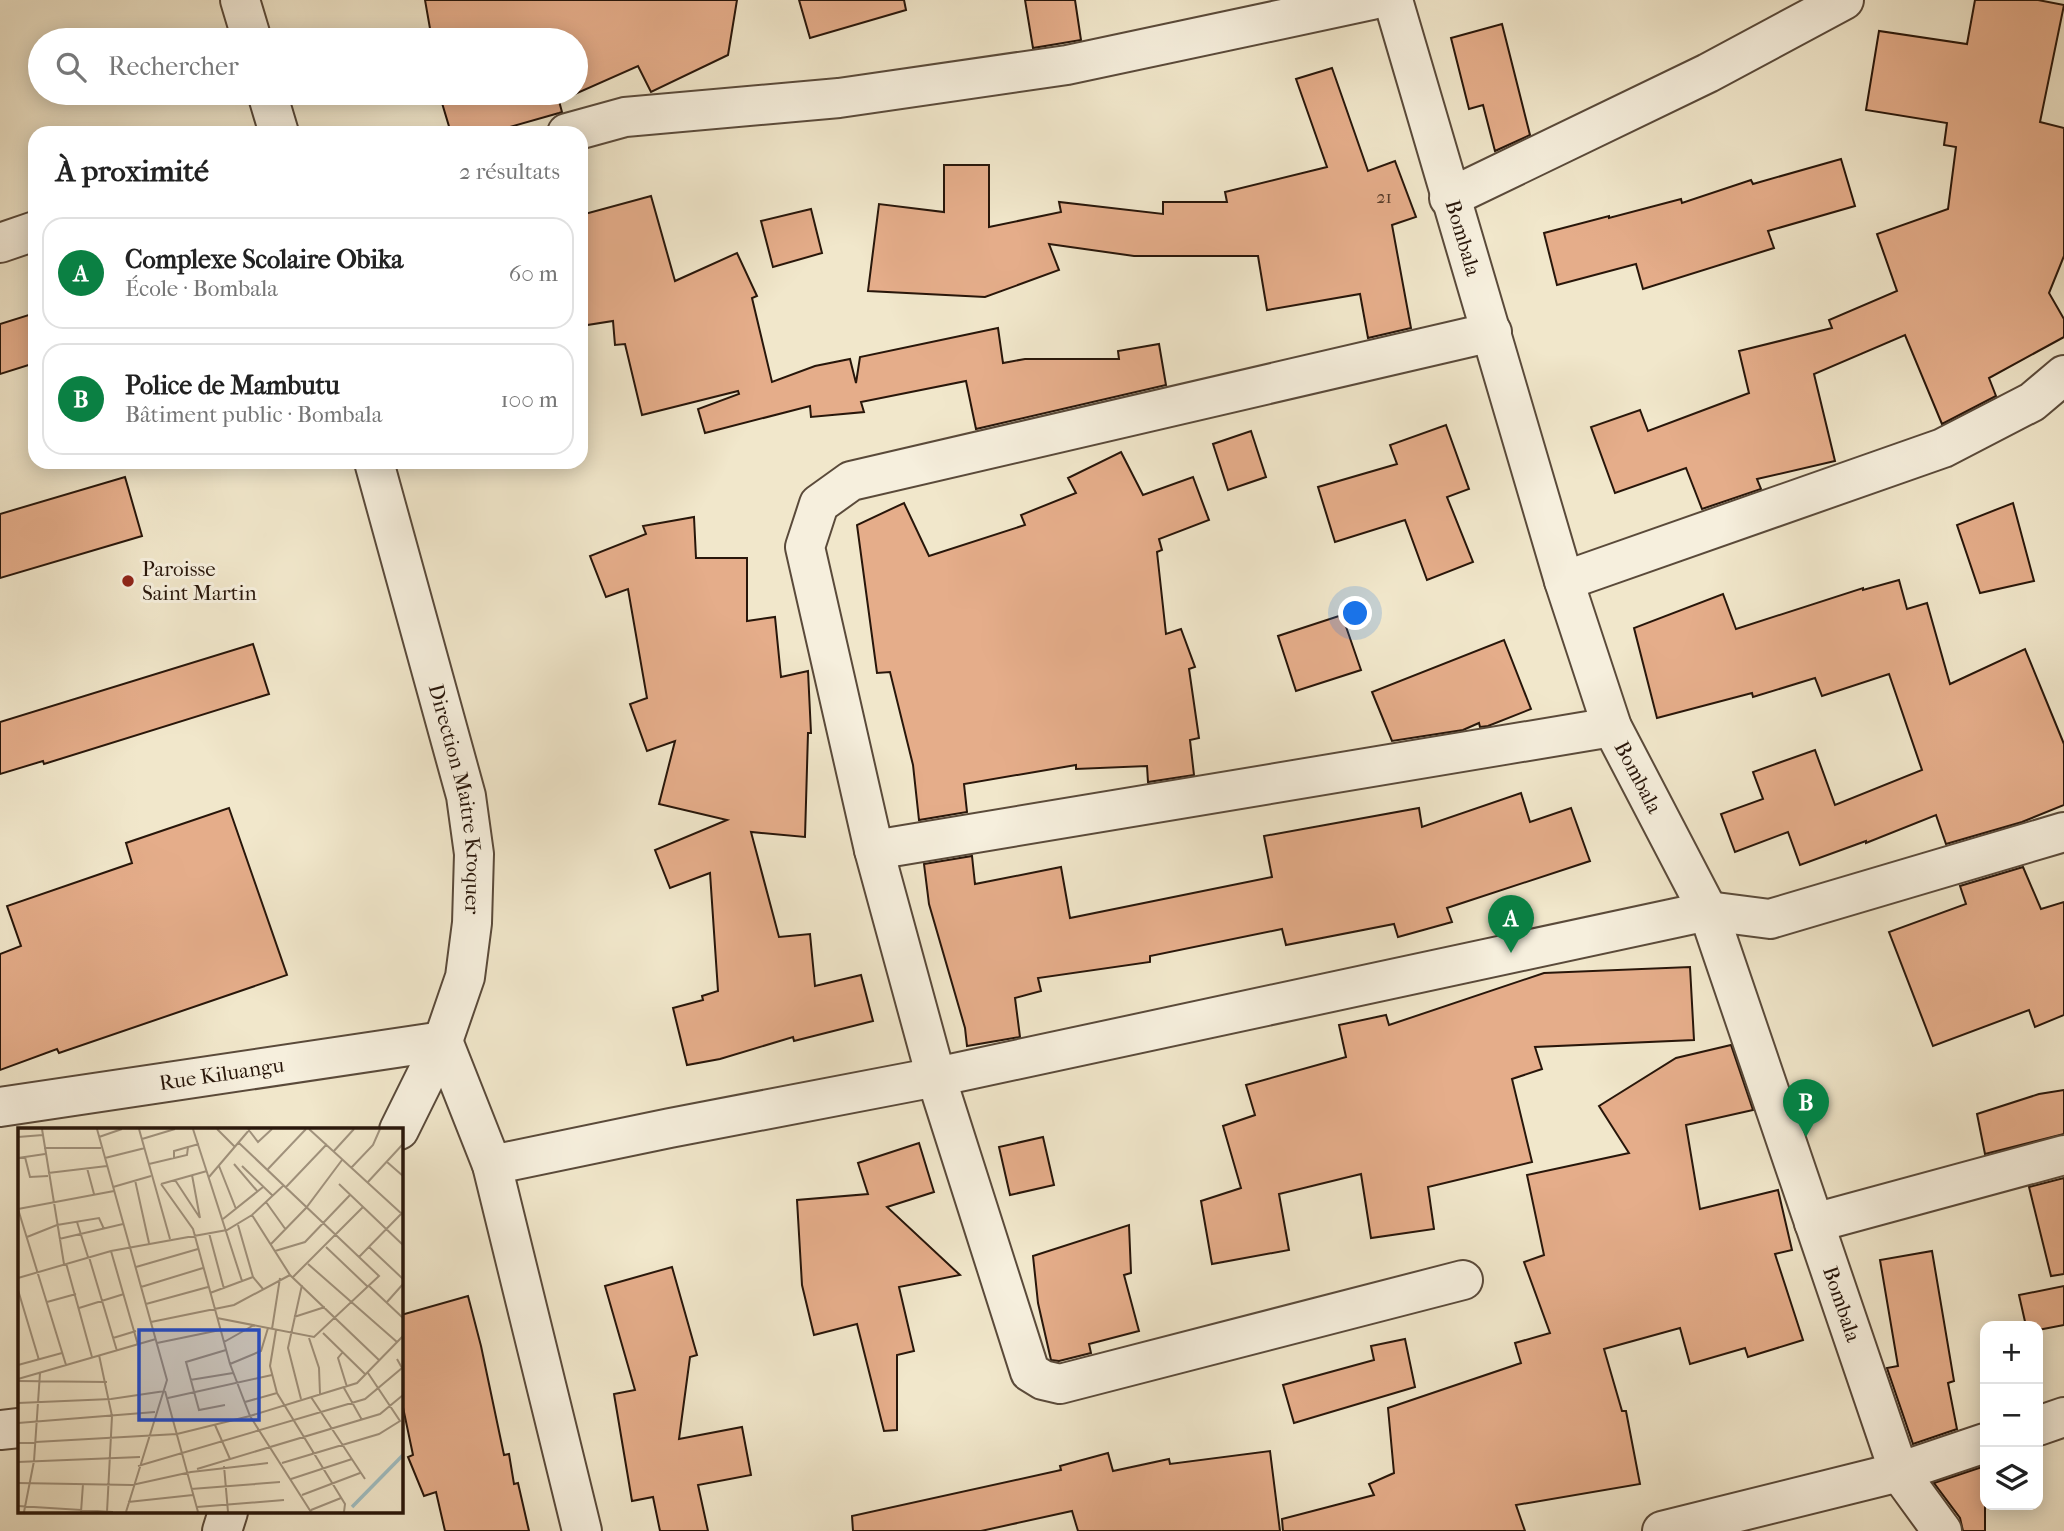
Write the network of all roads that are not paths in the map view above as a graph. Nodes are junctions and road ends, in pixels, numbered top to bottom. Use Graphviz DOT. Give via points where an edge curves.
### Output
graph roads {
  1 [pos="240,0"];
  2 [pos="1372,0"];
  3 [pos="1393,0"];
  4 [pos="1844,0"];
  5 [pos="248,28"];
  6 [pos="271,105"];
  7 [pos="277,126"];
  8 [pos="588,127"];
  9 [pos="1449,198"];
  10 [pos="28,233"];
  11 [pos="0,243"];
  12 [pos="1492,332"];
  13 [pos="2064,375"];
  14 [pos="376,469"];
  15 [pos="1564,581"];
  16 [pos="1612,727"];
  17 [pos="2064,832"];
  18 [pos="874,849"];
  19 [pos="1708,911"];
  20 [pos="443,1041"];
  21 [pos="936,1077"];
  22 [pos="0,1107"];
  23 [pos="400,1128"];
  24 [pos="2064,1155"];
  25 [pos="492,1165"];
  26 [pos="1814,1223"];
  27 [pos="1463,1280"];
  28 [pos="2064,1417"];
  29 [pos="2043,1424"];
  30 [pos="18,1428"];
  31 [pos="0,1430"];
  32 [pos="1980,1445"];
  33 [pos="1899,1472"];
  34 [pos="227,1514"];
  35 [pos="222,1531"];
  36 [pos="582,1531"];
  37 [pos="1662,1531"];
  38 [pos="1942,1531"];
  1 -- 5 [label="street"];
  2 -- 8 [label="street" via="1067,65 839,98 625,117"];
  3 -- 9 [label="street, Bombala"];
  4 -- 9 [label="street" via="1708,73"];
  6 -- 7 [label="street"];
  9 -- 12 [label="street, Bombala"];
  10 -- 11 [label="street"];
  12 -- 15 [label="street, Bombala"];
  12 -- 18 [label="street" via="890,471 851,481 820,503 806,547"];
  13 -- 15 [label="street" via="2032,402 1943,448"];
  14 -- 20 [label="street, Direction Maitre Kroquer" via="466,796 474,854 465,977"];
  15 -- 16 [label="street, Bombala"];
  16 -- 18 [label="street"];
  16 -- 19 [label="street, Bombala"];
  17 -- 19 [label="street" via="1770,919"];
  18 -- 21 [label="street"];
  19 -- 21 [label="street"];
  19 -- 26 [label="street, Bombala"];
  20 -- 22 [label="street, Rue Kiluangu"];
  20 -- 23 [label="street, Direction Maitre Kroquer"];
  20 -- 25 [label="street"];
  21 -- 25 [label="street"];
  21 -- 27 [label="street" via="1030,1372 1043,1380 1059,1384"];
  24 -- 26 [label="street"];
  25 -- 36 [label="street"];
  26 -- 33 [label="street, Bombala"];
  28 -- 29 [label="street"];
  30 -- 31 [label="street"];
  32 -- 33 [label="street"];
  33 -- 37 [label="street"];
  33 -- 38 [label="street, Bombala"];
  34 -- 35 [label="street"];
}
